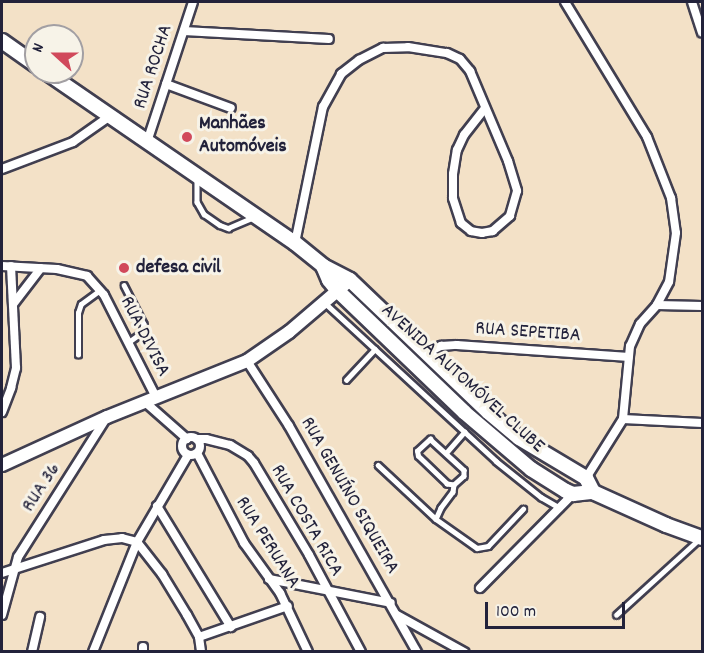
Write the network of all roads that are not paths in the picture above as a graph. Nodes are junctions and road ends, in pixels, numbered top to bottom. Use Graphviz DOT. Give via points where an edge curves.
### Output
graph roads {
  1 [pos="193,2"];
  2 [pos="565,2"];
  3 [pos="692,2"];
  4 [pos="184,32"];
  5 [pos="702,32"];
  6 [pos="329,39"];
  7 [pos="2,41"];
  8 [pos="24,57"];
  9 [pos="63,84"];
  10 [pos="166,84"];
  11 [pos="231,108"];
  12 [pos="485,108"];
  13 [pos="110,116"];
  14 [pos="147,142"];
  15 [pos="2,169"];
  16 [pos="197,176"];
  17 [pos="256,216"];
  18 [pos="295,243"];
  19 [pos="2,266"];
  20 [pos="11,266"];
  21 [pos="323,266"];
  22 [pos="41,268"];
  23 [pos="350,280"];
  24 [pos="124,285"];
  25 [pos="100,290"];
  26 [pos="338,291"];
  27 [pos="14,303"];
  28 [pos="325,303"];
  29 [pos="657,304"];
  30 [pos="702,306"];
  31 [pos="128,343"];
  32 [pos="375,349"];
  33 [pos="427,353"];
  34 [pos="78,355"];
  35 [pos="407,357"];
  36 [pos="629,357"];
  37 [pos="247,361"];
  38 [pos="346,380"];
  39 [pos="150,400"];
  40 [pos="2,412"];
  41 [pos="488,412"];
  42 [pos="107,417"];
  43 [pos="623,419"];
  44 [pos="477,423"];
  45 [pos="702,423"];
  46 [pos="464,432"];
  47 [pos="192,439"];
  48 [pos="446,453"];
  49 [pos="192,454"];
  50 [pos="2,465"];
  51 [pos="378,465"];
  52 [pos="586,478"];
  53 [pos="454,485"];
  54 [pos="593,492"];
  55 [pos="573,494"];
  56 [pos="157,506"];
  57 [pos="523,508"];
  58 [pos="560,508"];
  59 [pos="436,519"];
  60 [pos="702,538"];
  61 [pos="136,542"];
  62 [pos="13,570"];
  63 [pos="2,573"];
  64 [pos="269,579"];
  65 [pos="480,588"];
  66 [pos="326,589"];
  67 [pos="391,603"];
  68 [pos="288,606"];
  69 [pos="2,615"];
  70 [pos="397,615"];
  71 [pos="616,615"];
  72 [pos="40,617"];
  73 [pos="231,627"];
  74 [pos="199,637"];
  75 [pos="32,651"];
  76 [pos="93,651"];
  77 [pos="201,651"];
  78 [pos="308,651"];
  79 [pos="361,651"];
  80 [pos="417,651"];
  81 [pos="464,651"];
  1 -- 4 [label="street, RUA ROCHA"];
  2 -- 29 [label="street" via="637,117 671,198 675,250 669,282"];
  3 -- 5 [label="street"];
  4 -- 6 [label="street"];
  4 -- 10 [label="street, RUA ROCHA"];
  7 -- 8 [label="main road"];
  9 -- 13 [label="main road, AVENIDA AUTOMÓVEL CLUBE"];
  10 -- 11 [label="street"];
  10 -- 14 [label="street, RUA ROCHA"];
  12 -- 12 [label="street" via="517,190 510,216 493,231 482,233 461,224 453,198 453,174 464,135"];
  12 -- 18 [label="street" via="470,71 460,59 447,53 383,48 359,60 341,74 323,107"];
  13 -- 14 [label="main road, AVENIDA AUTOMÓVEL CLUBE"];
  13 -- 15 [label="street" via="73,142"];
  14 -- 16 [label="main road, AVENIDA AUTOMÓVEL CLUBE"];
  16 -- 17 [label="main road, AVENIDA AUTOMÓVEL CLUBE"];
  16 -- 17 [label="lane" via="196,202 204,214 220,225 228,228"];
  17 -- 18 [label="main road, AVENIDA AUTOMÓVEL CLUBE"];
  18 -- 21 [label="main road, AVENIDA AUTOMÓVEL CLUBE"];
  19 -- 20 [label="street, RUA DIVISA"];
  20 -- 22 [label="street, RUA DIVISA"];
  20 -- 27 [label="street"];
  21 -- 23 [label="main road, AVENIDA AUTOMÓVEL CLUBE"];
  21 -- 26 [label="main road, AVENIDA AUTOMÓVEL CLUBE"];
  22 -- 25 [label="street, RUA DIVISA" via="87,276"];
  22 -- 27 [label="street"];
  23 -- 26 [label="street"];
  23 -- 33 [label="main road, AVENIDA AUTOMÓVEL CLUBE"];
  24 -- 31 [label="lane" via="144,324 142,333"];
  25 -- 31 [label="street, RUA DIVISA"];
  25 -- 34 [label="lane" via="81,304"];
  26 -- 28 [label="street"];
  26 -- 35 [label="main road, AVENIDA AUTOMÓVEL CLUBE"];
  27 -- 40 [label="street" via="16,368"];
  28 -- 32 [label="lane"];
  28 -- 37 [label="street"];
  29 -- 30 [label="street"];
  29 -- 36 [label="street" via="634,335"];
  31 -- 39 [label="street, RUA DIVISA"];
  32 -- 38 [label="lane"];
  32 -- 46 [label="lane"];
  33 -- 35 [label="main road"];
  33 -- 36 [label="street, RUA SEPETIBA" via="441,346 457,345"];
  33 -- 41 [label="main road, AVENIDA AUTOMÓVEL CLUBE"];
  35 -- 44 [label="main road, AVENIDA AUTOMÓVEL CLUBE"];
  36 -- 43 [label="street"];
  37 -- 39 [label="street"];
  37 -- 67 [label="street, RUA GENUÍNO SIQUEIRA" via="290,426"];
  39 -- 42 [label="street"];
  39 -- 47 [label="street"];
  41 -- 44 [label="main road"];
  41 -- 52 [label="main road, AVENIDA AUTOMÓVEL CLUBE" via="519,438"];
  42 -- 50 [label="street"];
  42 -- 62 [label="street, RUA 36"];
  43 -- 45 [label="street"];
  43 -- 52 [label="street"];
  44 -- 55 [label="main road, AVENIDA AUTOMÓVEL CLUBE" via="531,469"];
  46 -- 48 [label="lane"];
  46 -- 58 [label="lane" via="525,485"];
  47 -- 49 [label="street" via="200,446"];
  47 -- 49 [label="street" via="182,447"];
  47 -- 66 [label="street, RUA COSTA RICA" via="219,441 248,456"];
  48 -- 53 [label="lane" via="465,472"];
  48 -- 53 [label="lane" via="430,440 417,453 447,484"];
  49 -- 56 [label="street"];
  49 -- 64 [label="street, RUA PERUANA"];
  51 -- 59 [label="lane"];
  52 -- 54 [label="main road"];
  53 -- 59 [label="lane"];
  54 -- 55 [label="main road"];
  54 -- 60 [label="main road"];
  55 -- 58 [label="street"];
  56 -- 61 [label="street"];
  56 -- 73 [label="street"];
  57 -- 59 [label="lane" via="481,549"];
  58 -- 65 [label="street"];
  60 -- 71 [label="lane"];
  61 -- 62 [label="street" via="122,538 104,540"];
  61 -- 74 [label="street" via="162,574"];
  61 -- 76 [label="street"];
  62 -- 63 [label="street"];
  62 -- 69 [label="street, RUA 36"];
  64 -- 66 [label="street"];
  64 -- 68 [label="street, RUA PERUANA"];
  66 -- 67 [label="street"];
  66 -- 79 [label="street, RUA COSTA RICA"];
  67 -- 70 [label="street, RUA GENUÍNO SIQUEIRA"];
  68 -- 73 [label="street"];
  68 -- 78 [label="street, RUA PERUANA"];
  70 -- 80 [label="street, RUA GENUÍNO SIQUEIRA"];
  70 -- 81 [label="street"];
  72 -- 75 [label="street"];
  73 -- 74 [label="street"];
  74 -- 77 [label="street"];
}
